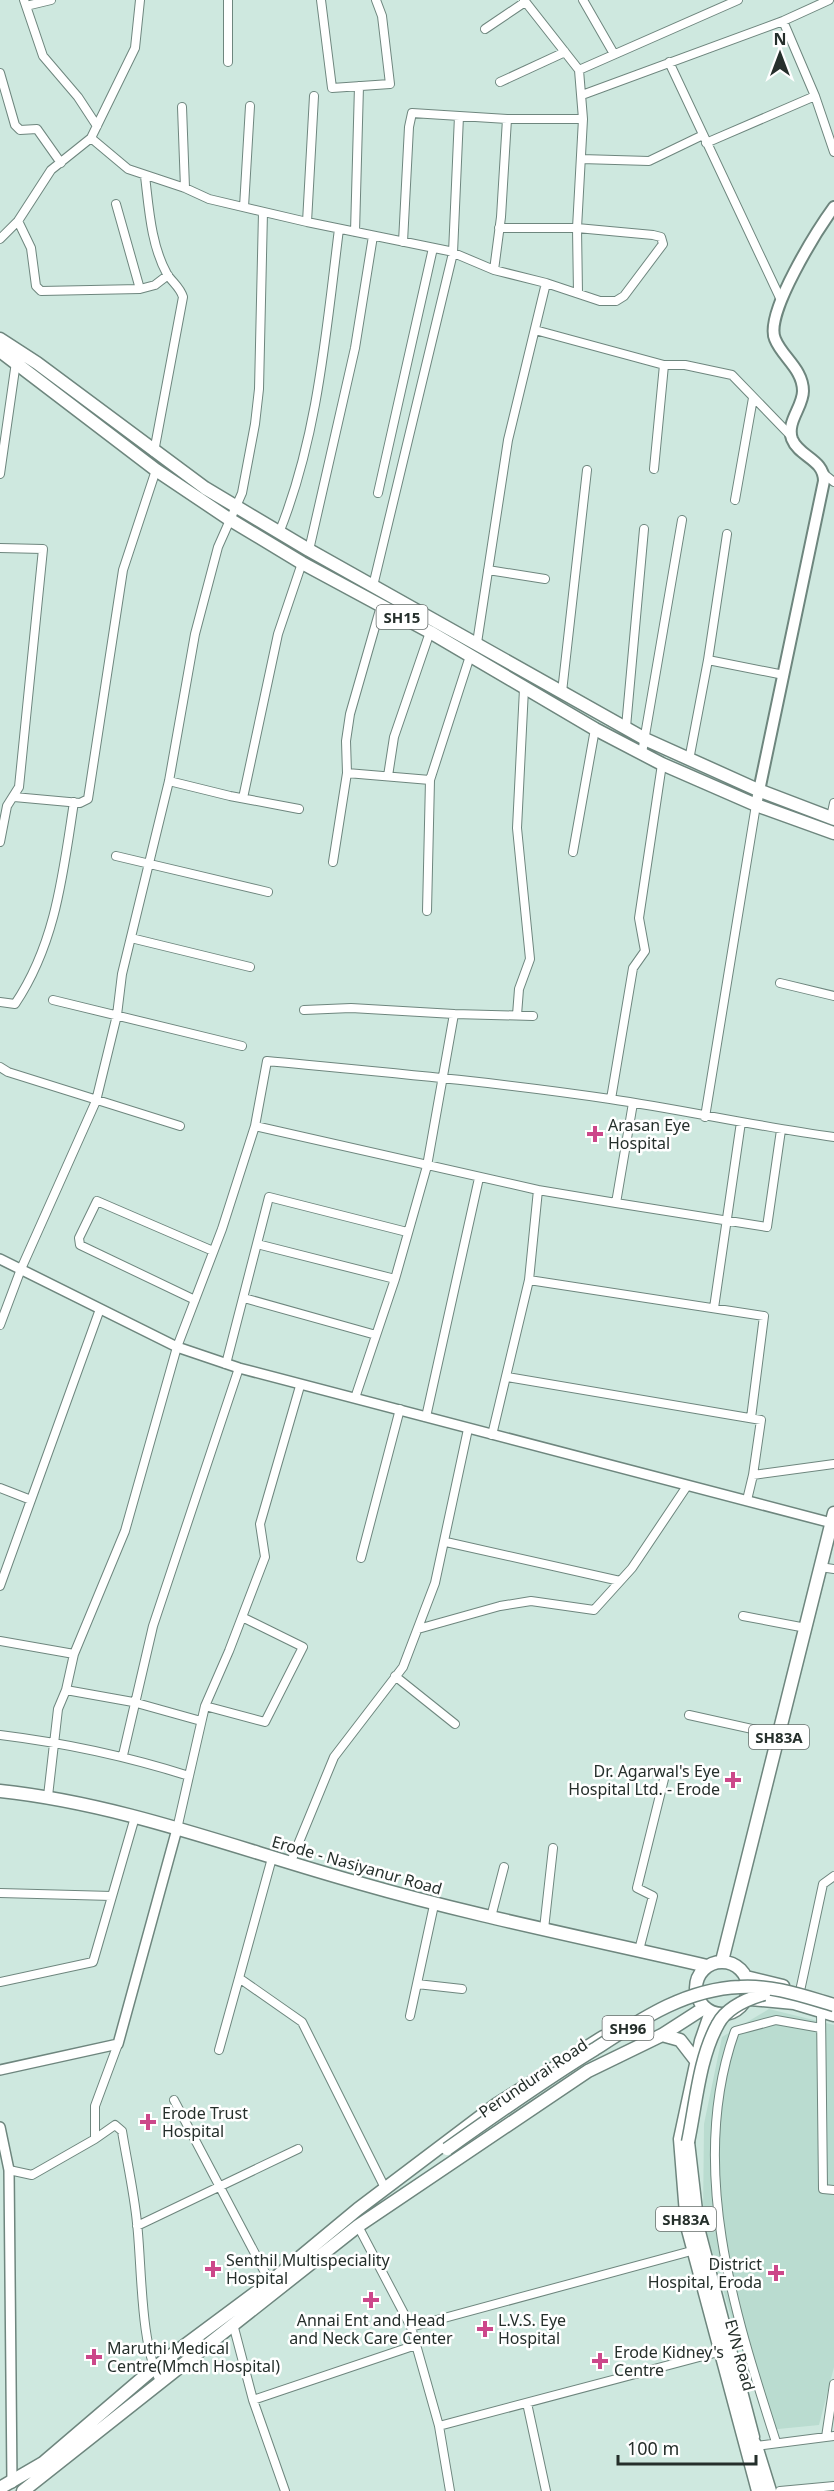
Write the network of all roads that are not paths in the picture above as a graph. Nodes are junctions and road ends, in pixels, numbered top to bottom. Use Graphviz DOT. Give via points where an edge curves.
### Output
graph roads {
  1 [pos="51,0"];
  2 [pos="140,0"];
  3 [pos="228,0"];
  4 [pos="321,0"];
  5 [pos="376,0"];
  6 [pos="583,0"];
  7 [pos="738,0"];
  8 [pos="829,0"];
  9 [pos="525,1"];
  10 [pos="25,3"];
  11 [pos="783,21"];
  12 [pos="485,29"];
  13 [pos="565,52"];
  14 [pos="615,54"];
  15 [pos="228,62"];
  16 [pos="669,62"];
  17 [pos="579,70"];
  18 [pos="0,73"];
  19 [pos="500,82"];
  20 [pos="359,86"];
  21 [pos="582,95"];
  22 [pos="314,96"];
  23 [pos="815,96"];
  24 [pos="250,106"];
  25 [pos="182,107"];
  26 [pos="459,116"];
  27 [pos="507,119"];
  28 [pos="583,119"];
  29 [pos="97,126"];
  30 [pos="91,138"];
  31 [pos="704,139"];
  32 [pos="834,152"];
  33 [pos="581,159"];
  34 [pos="61,163"];
  35 [pos="145,176"];
  36 [pos="185,188"];
  37 [pos="116,204"];
  38 [pos="244,207"];
  39 [pos="834,207"];
  40 [pos="264,212"];
  41 [pos="18,221"];
  42 [pos="307,222"];
  43 [pos="499,228"];
  44 [pos="577,228"];
  45 [pos="339,229"];
  46 [pos="355,232"];
  47 [pos="373,236"];
  48 [pos="0,239"];
  49 [pos="403,242"];
  50 [pos="433,248"];
  51 [pos="453,253"];
  52 [pos="494,270"];
  53 [pos="168,275"];
  54 [pos="546,283"];
  55 [pos="140,289"];
  56 [pos="578,294"];
  57 [pos="781,300"];
  58 [pos="535,330"];
  59 [pos="0,339"];
  60 [pos="0,351"];
  61 [pos="16,362"];
  62 [pos="664,365"];
  63 [pos="753,398"];
  64 [pos="791,436"];
  65 [pos="154,452"];
  66 [pos="654,469"];
  67 [pos="156,470"];
  68 [pos="587,470"];
  69 [pos="0,474"];
  70 [pos="824,474"];
  71 [pos="834,482"];
  72 [pos="378,493"];
  73 [pos="735,500"];
  74 [pos="236,508"];
  75 [pos="229,519"];
  76 [pos="682,520"];
  77 [pos="644,530"];
  78 [pos="279,533"];
  79 [pos="727,534"];
  80 [pos="0,548"];
  81 [pos="309,550"];
  82 [pos="302,563"];
  83 [pos="488,570"];
  84 [pos="546,579"];
  85 [pos="373,586"];
  86 [pos="381,606"];
  87 [pos="430,632"];
  88 [pos="477,643"];
  89 [pos="470,656"];
  90 [pos="708,660"];
  91 [pos="784,675"];
  92 [pos="524,689"];
  93 [pos="562,692"];
  94 [pos="626,728"];
  95 [pos="595,729"];
  96 [pos="646,740"];
  97 [pos="642,753"];
  98 [pos="689,760"];
  99 [pos="662,764"];
  100 [pos="347,773"];
  101 [pos="388,777"];
  102 [pos="430,780"];
  103 [pos="169,781"];
  104 [pos="758,790"];
  105 [pos="14,797"];
  106 [pos="243,798"];
  107 [pos="74,802"];
  108 [pos="834,803"];
  109 [pos="756,805"];
  110 [pos="299,809"];
  111 [pos="832,818"];
  112 [pos="834,833"];
  113 [pos="0,842"];
  114 [pos="573,852"];
  115 [pos="116,856"];
  116 [pos="333,862"];
  117 [pos="149,863"];
  118 [pos="268,892"];
  119 [pos="427,911"];
  120 [pos="131,938"];
  121 [pos="250,967"];
  122 [pos="780,983"];
  123 [pos="834,996"];
  124 [pos="53,1000"];
  125 [pos="0,1002"];
  126 [pos="304,1010"];
  127 [pos="454,1014"];
  128 [pos="117,1015"];
  129 [pos="518,1015"];
  130 [pos="533,1016"];
  131 [pos="242,1046"];
  132 [pos="0,1067"];
  133 [pos="443,1078"];
  134 [pos="611,1099"];
  135 [pos="96,1101"];
  136 [pos="633,1103"];
  137 [pos="705,1117"];
  138 [pos="741,1122"];
  139 [pos="180,1126"];
  140 [pos="255,1126"];
  141 [pos="781,1130"];
  142 [pos="834,1137"];
  143 [pos="427,1166"];
  144 [pos="479,1178"];
  145 [pos="538,1190"];
  146 [pos="616,1203"];
  147 [pos="728,1221"];
  148 [pos="408,1232"];
  149 [pos="257,1244"];
  150 [pos="213,1251"];
  151 [pos="0,1258"];
  152 [pos="21,1269"];
  153 [pos="395,1279"];
  154 [pos="529,1280"];
  155 [pos="244,1298"];
  156 [pos="195,1300"];
  157 [pos="714,1308"];
  158 [pos="100,1309"];
  159 [pos="0,1325"];
  160 [pos="376,1335"];
  161 [pos="177,1347"];
  162 [pos="226,1364"];
  163 [pos="239,1368"];
  164 [pos="507,1377"];
  165 [pos="300,1386"];
  166 [pos="355,1398"];
  167 [pos="400,1409"];
  168 [pos="426,1417"];
  169 [pos="751,1418"];
  170 [pos="468,1429"];
  171 [pos="492,1435"];
  172 [pos="834,1464"];
  173 [pos="753,1475"];
  174 [pos="687,1486"];
  175 [pos="0,1488"];
  176 [pos="31,1500"];
  177 [pos="747,1500"];
  178 [pos="833,1518"];
  179 [pos="446,1542"];
  180 [pos="361,1558"];
  181 [pos="820,1567"];
  182 [pos="834,1569"];
  183 [pos="620,1581"];
  184 [pos="0,1586"];
  185 [pos="743,1616"];
  186 [pos="242,1617"];
  187 [pos="806,1628"];
  188 [pos="418,1629"];
  189 [pos="0,1641"];
  190 [pos="74,1654"];
  191 [pos="395,1676"];
  192 [pos="66,1690"];
  193 [pos="133,1702"];
  194 [pos="205,1707"];
  195 [pos="689,1715"];
  196 [pos="201,1720"];
  197 [pos="455,1724"];
  198 [pos="0,1735"];
  199 [pos="779,1735"];
  200 [pos="56,1742"];
  201 [pos="123,1755"];
  202 [pos="666,1771"];
  203 [pos="189,1776"];
  204 [pos="0,1791"];
  205 [pos="48,1796"];
  206 [pos="135,1817"];
  207 [pos="177,1829"];
  208 [pos="553,1848"];
  209 [pos="272,1858"];
  210 [pos="290,1864"];
  211 [pos="504,1867"];
  212 [pos="834,1876"];
  213 [pos="0,1893"];
  214 [pos="112,1896"];
  215 [pos="434,1905"];
  216 [pos="491,1917"];
  217 [pos="543,1929"];
  218 [pos="639,1950"];
  219 [pos="722,1961"];
  220 [pos="707,1966"];
  221 [pos="746,1977"];
  222 [pos="239,1978"];
  223 [pos="0,1982"];
  224 [pos="417,1984"];
  225 [pos="462,1989"];
  226 [pos="695,1991"];
  227 [pos="800,1991"];
  228 [pos="764,1994"];
  229 [pos="747,1998"];
  230 [pos="834,2003"];
  231 [pos="708,2010"];
  232 [pos="821,2011"];
  233 [pos="834,2013"];
  234 [pos="410,2016"];
  235 [pos="821,2028"];
  236 [pos="662,2035"];
  237 [pos="118,2044"];
  238 [pos="219,2050"];
  239 [pos="697,2062"];
  240 [pos="0,2070"];
  241 [pos="174,2100"];
  242 [pos="0,2127"];
  243 [pos="95,2139"];
  244 [pos="298,2149"];
  245 [pos="449,2152"];
  246 [pos="9,2170"];
  247 [pos="391,2184"];
  248 [pos="219,2186"];
  249 [pos="834,2190"];
  250 [pos="401,2197"];
  251 [pos="137,2226"];
  252 [pos="358,2226"];
  253 [pos="695,2250"];
  254 [pos="270,2282"];
  255 [pos="233,2324"];
  256 [pos="411,2327"];
  257 [pos="416,2345"];
  258 [pos="723,2351"];
  259 [pos="153,2369"];
  260 [pos="161,2382"];
  261 [pos="834,2384"];
  262 [pos="253,2400"];
  263 [pos="526,2403"];
  264 [pos="741,2423"];
  265 [pos="439,2426"];
  266 [pos="830,2436"];
  267 [pos="754,2441"];
  268 [pos="776,2442"];
  269 [pos="12,2483"];
  270 [pos="834,2486"];
  271 [pos="0,2488"];
  272 [pos="24,2491"];
  273 [pos="285,2491"];
  274 [pos="450,2491"];
  275 [pos="546,2491"];
  276 [pos="758,2491"];
  277 [pos="770,2491"];
  278 [pos="780,2491"];
  1 -- 10 [label="street"];
  2 -- 29 [label="street" via="135,48"];
  3 -- 15 [label="street"];
  4 -- 20 [label="street" via="332,88"];
  5 -- 20 [label="street" via="382,16 390,84"];
  6 -- 14 [label="street"];
  7 -- 14 [label="street"];
  8 -- 11 [label="street"];
  9 -- 12 [label="street"];
  9 -- 13 [label="street"];
  10 -- 29 [label="street" via="43,56"];
  11 -- 16 [label="street"];
  11 -- 23 [label="street"];
  13 -- 17 [label="street"];
  13 -- 19 [label="street"];
  14 -- 17 [label="street"];
  16 -- 21 [label="street"];
  16 -- 31 [label="street"];
  17 -- 21 [label="street"];
  18 -- 34 [label="street" via="15,125 20,130 37,129"];
  20 -- 46 [label="street"];
  21 -- 28 [label="street"];
  22 -- 42 [label="street"];
  23 -- 31 [label="street"];
  23 -- 32 [label="street"];
  24 -- 38 [label="street"];
  25 -- 36 [label="street"];
  26 -- 27 [label="street"];
  26 -- 49 [label="street" via="416,112 411,116"];
  26 -- 51 [label="street"];
  27 -- 28 [label="street"];
  27 -- 43 [label="street"];
  28 -- 33 [label="street"];
  29 -- 30 [label="street"];
  30 -- 34 [label="street"];
  30 -- 35 [label="street" via="128,169"];
  31 -- 33 [label="street" via="649,161"];
  31 -- 57 [label="street"];
  33 -- 44 [label="street"];
  34 -- 41 [label="street" via="42,181"];
  35 -- 36 [label="street"];
  35 -- 53 [label="street" via="156,246"];
  36 -- 38 [label="street" via="209,199"];
  37 -- 55 [label="street"];
  38 -- 40 [label="street"];
  39 -- 57 [label="main road" via="815,234"];
  40 -- 42 [label="street"];
  40 -- 74 [label="street" via="257,412"];
  41 -- 48 [label="street"];
  41 -- 55 [label="street" via="31,248 36,286 41,291"];
  42 -- 45 [label="street"];
  43 -- 44 [label="street"];
  43 -- 52 [label="street"];
  44 -- 56 [label="street"];
  44 -- 56 [label="street" via="653,235 663,240 657,254 624,296 609,302"];
  45 -- 46 [label="street"];
  45 -- 78 [label="street" via="308,447 296,493"];
  46 -- 47 [label="street"];
  47 -- 49 [label="street"];
  47 -- 81 [label="street" via="350,371"];
  49 -- 50 [label="street"];
  50 -- 51 [label="street"];
  50 -- 72 [label="street"];
  51 -- 52 [label="street"];
  51 -- 85 [label="street"];
  52 -- 54 [label="street"];
  53 -- 55 [label="street" via="155,285"];
  53 -- 65 [label="street" via="181,290 183,307"];
  54 -- 56 [label="street"];
  54 -- 58 [label="street"];
  57 -- 64 [label="main road" via="773,323 774,338 800,375 803,392"];
  58 -- 62 [label="street"];
  58 -- 83 [label="street" via="507,440"];
  59 -- 65 [label="main road, SH15"];
  60 -- 61 [label="main road, SH15"];
  61 -- 67 [label="main road, SH15"];
  61 -- 69 [label="street"];
  62 -- 63 [label="street" via="685,365 732,375"];
  62 -- 66 [label="street"];
  63 -- 64 [label="street"];
  63 -- 73 [label="street"];
  64 -- 70 [label="main road"];
  65 -- 74 [label="main road, SH15"];
  67 -- 75 [label="main road, SH15"];
  67 -- 107 [label="street" via="123,570 89,796 83,803"];
  68 -- 93 [label="street"];
  70 -- 71 [label="street"];
  70 -- 91 [label="main road"];
  74 -- 75 [label="street"];
  74 -- 78 [label="main road, SH15"];
  75 -- 82 [label="main road, SH15"];
  75 -- 103 [label="street" via="195,634"];
  76 -- 96 [label="street"];
  77 -- 94 [label="street"];
  78 -- 81 [label="main road, SH15"];
  79 -- 90 [label="street"];
  80 -- 105 [label="street" via="43,549 19,787"];
  81 -- 85 [label="main road, SH15"];
  82 -- 86 [label="main road, SH15"];
  82 -- 106 [label="street" via="278,634"];
  83 -- 84 [label="street"];
  83 -- 88 [label="street"];
  85 -- 88 [label="main road, SH15"];
  86 -- 87 [label="main road, SH15"];
  86 -- 100 [label="street" via="350,714"];
  87 -- 89 [label="main road, SH15"];
  87 -- 101 [label="street" via="394,737"];
  88 -- 93 [label="main road, SH15"];
  89 -- 92 [label="main road, SH15"];
  89 -- 102 [label="street"];
  90 -- 91 [label="street"];
  90 -- 98 [label="street"];
  91 -- 104 [label="main road"];
  92 -- 95 [label="main road, SH15"];
  92 -- 129 [label="street" via="518,828 530,959 519,989"];
  93 -- 94 [label="main road, SH15"];
  94 -- 96 [label="main road, SH15"];
  95 -- 97 [label="main road, SH15"];
  95 -- 114 [label="street"];
  96 -- 97 [label="street"];
  96 -- 98 [label="main road, SH15"];
  97 -- 99 [label="main road, SH15"];
  98 -- 104 [label="main road, SH15"];
  99 -- 109 [label="main road, SH15"];
  99 -- 134 [label="street" via="639,918 645,951 633,968"];
  100 -- 101 [label="street"];
  100 -- 116 [label="street"];
  101 -- 102 [label="street"];
  102 -- 119 [label="street"];
  103 -- 106 [label="street"];
  103 -- 117 [label="street"];
  104 -- 109 [label="main road"];
  104 -- 111 [label="main road, SH15"];
  105 -- 107 [label="street"];
  105 -- 113 [label="street" via="7,806"];
  106 -- 110 [label="street"];
  107 -- 125 [label="street" via="57,909 45,946 15,1004"];
  108 -- 111 [label="street"];
  109 -- 112 [label="main road, SH15"];
  109 -- 137 [label="street"];
  115 -- 117 [label="street"];
  117 -- 118 [label="street"];
  117 -- 120 [label="street"];
  120 -- 121 [label="street"];
  120 -- 128 [label="street"];
  122 -- 123 [label="street"];
  124 -- 128 [label="street"];
  126 -- 127 [label="street" via="351,1008"];
  127 -- 129 [label="street"];
  127 -- 133 [label="street"];
  128 -- 131 [label="street"];
  128 -- 135 [label="street"];
  129 -- 130 [label="street"];
  132 -- 135 [label="street"];
  133 -- 134 [label="street"];
  133 -- 140 [label="street" via="267,1061"];
  133 -- 143 [label="street"];
  134 -- 136 [label="street"];
  135 -- 139 [label="street"];
  135 -- 152 [label="street"];
  136 -- 137 [label="street"];
  136 -- 146 [label="street"];
  137 -- 138 [label="street"];
  138 -- 141 [label="street"];
  138 -- 147 [label="street"];
  140 -- 143 [label="street"];
  140 -- 150 [label="street"];
  141 -- 142 [label="street"];
  141 -- 147 [label="street" via="767,1227"];
  143 -- 144 [label="street"];
  143 -- 148 [label="street"];
  144 -- 145 [label="street"];
  144 -- 168 [label="street"];
  145 -- 146 [label="street"];
  145 -- 154 [label="street"];
  146 -- 147 [label="street"];
  147 -- 157 [label="street"];
  148 -- 149 [label="street" via="269,1197"];
  148 -- 153 [label="street"];
  149 -- 153 [label="street"];
  149 -- 155 [label="street"];
  150 -- 156 [label="street"];
  150 -- 156 [label="street" via="97,1201 79,1238 80,1245"];
  151 -- 152 [label="street"];
  152 -- 158 [label="street"];
  152 -- 159 [label="street"];
  153 -- 160 [label="street"];
  154 -- 157 [label="street"];
  154 -- 164 [label="street"];
  155 -- 160 [label="street"];
  155 -- 162 [label="street"];
  156 -- 161 [label="street"];
  157 -- 169 [label="street" via="764,1316"];
  158 -- 161 [label="street"];
  158 -- 176 [label="street"];
  160 -- 166 [label="street"];
  161 -- 162 [label="street"];
  161 -- 190 [label="street" via="125,1531"];
  162 -- 163 [label="street"];
  163 -- 165 [label="street"];
  163 -- 193 [label="street" via="153,1626"];
  164 -- 169 [label="street"];
  164 -- 171 [label="street"];
  165 -- 166 [label="street"];
  165 -- 186 [label="street" via="260,1524 265,1557"];
  166 -- 167 [label="street"];
  167 -- 168 [label="street"];
  167 -- 180 [label="street"];
  168 -- 170 [label="street"];
  169 -- 173 [label="street" via="761,1420"];
  170 -- 171 [label="street"];
  170 -- 179 [label="street"];
  171 -- 174 [label="street"];
  172 -- 173 [label="street"];
  173 -- 177 [label="street"];
  174 -- 177 [label="street"];
  174 -- 183 [label="street"];
  175 -- 176 [label="street"];
  176 -- 184 [label="street"];
  177 -- 178 [label="street"];
  178 -- 181 [label="main road, SH83A"];
  179 -- 183 [label="street"];
  179 -- 188 [label="street"];
  181 -- 182 [label="street"];
  181 -- 187 [label="main road, SH83A"];
  183 -- 188 [label="street" via="594,1610 531,1601"];
  185 -- 187 [label="street"];
  186 -- 194 [label="street"];
  186 -- 194 [label="street" via="303,1647 265,1722"];
  187 -- 199 [label="main road, SH83A"];
  188 -- 191 [label="street" via="403,1667"];
  189 -- 190 [label="street"];
  190 -- 192 [label="street"];
  191 -- 197 [label="street"];
  191 -- 210 [label="street" via="334,1757"];
  192 -- 193 [label="street"];
  192 -- 200 [label="street" via="58,1709"];
  193 -- 196 [label="street"];
  193 -- 201 [label="street"];
  194 -- 196 [label="street"];
  195 -- 199 [label="street"];
  196 -- 203 [label="street"];
  198 -- 200 [label="street"];
  199 -- 219 [label="main road, SH83A"];
  200 -- 201 [label="street"];
  200 -- 205 [label="street"];
  201 -- 203 [label="street"];
  202 -- 218 [label="street" via="637,1888 653,1896"];
  203 -- 207 [label="street"];
  204 -- 205 [label="main road, Erode - Nasiyanur Road"];
  205 -- 206 [label="main road, Erode - Nasiyanur Road"];
  206 -- 207 [label="main road, Erode - Nasiyanur Road"];
  206 -- 214 [label="street"];
  207 -- 209 [label="main road, Erode - Nasiyanur Road"];
  207 -- 237 [label="street"];
  208 -- 217 [label="street"];
  209 -- 210 [label="main road, Erode - Nasiyanur Road"];
  209 -- 222 [label="street"];
  210 -- 215 [label="main road, Erode - Nasiyanur Road"];
  211 -- 216 [label="street"];
  212 -- 227 [label="street" via="823,1884"];
  213 -- 214 [label="street"];
  214 -- 223 [label="street" via="93,1962"];
  215 -- 216 [label="main road, Erode - Nasiyanur Road"];
  215 -- 224 [label="street"];
  216 -- 217 [label="main road, Erode - Nasiyanur Road"];
  217 -- 218 [label="main road, Erode - Nasiyanur Road"];
  218 -- 220 [label="main road, Erode - Nasiyanur Road"];
  219 -- 220 [label="main road"];
  219 -- 221 [label="main road" via="733,1964"];
  220 -- 226 [label="main road" via="697,1978"];
  221 -- 227 [label="main road, SH96"];
  221 -- 229 [label="main road"];
  222 -- 238 [label="street"];
  222 -- 247 [label="street" via="302,2022"];
  224 -- 225 [label="street"];
  224 -- 234 [label="street"];
  226 -- 231 [label="main road"];
  226 -- 247 [label="main road" via="656,2006 507,2097"];
  227 -- 230 [label="main road, SH96"];
  228 -- 233 [label="main road, Perundurai Road / SH96"];
  228 -- 245 [label="main road, Perundurai Road / SH96, bridge" via="736,1992 676,2007"];
  228 -- 267 [label="main road, bridge" via="745,2000 718,2023 704,2065 688,2142 698,2228"];
  229 -- 231 [label="main road" via="729,2013"];
  229 -- 232 [label="main road, SH96" via="794,2003"];
  230 -- 245 [label="main road, Perundurai Road / SH96, bridge" via="774,1988 701,1992 647,2016 535,2086"];
  231 -- 236 [label="main road"];
  231 -- 239 [label="main road, EVN Road / SH83A"];
  232 -- 233 [label="main road, SH96"];
  232 -- 235 [label="street"];
  235 -- 249 [label="street" via="823,2189"];
  235 -- 268 [label="street" via="776,2020 735,2031 725,2058 714,2142 724,2253 737,2318"];
  236 -- 239 [label="main road" via="680,2040"];
  236 -- 250 [label="main road" via="588,2071"];
  237 -- 240 [label="street"];
  237 -- 243 [label="street" via="95,2106"];
  239 -- 253 [label="main road, EVN Road / SH83A" via="680,2139 687,2226"];
  241 -- 248 [label="street"];
  242 -- 246 [label="street"];
  243 -- 246 [label="street" via="32,2175"];
  243 -- 251 [label="street" via="115,2125 122,2131"];
  244 -- 248 [label="street"];
  245 -- 247 [label="main road, Perundurai Road / SH96"];
  245 -- 250 [label="main road, Perundurai Road / SH96"];
  246 -- 269 [label="street"];
  247 -- 254 [label="main road"];
  248 -- 251 [label="street"];
  248 -- 254 [label="street"];
  250 -- 252 [label="main road"];
  251 -- 259 [label="street"];
  252 -- 255 [label="main road"];
  252 -- 256 [label="street"];
  253 -- 256 [label="street"];
  253 -- 258 [label="main road, EVN Road / SH83A"];
  254 -- 259 [label="main road"];
  255 -- 260 [label="main road"];
  255 -- 262 [label="street"];
  256 -- 257 [label="street"];
  257 -- 262 [label="street"];
  257 -- 265 [label="street"];
  258 -- 263 [label="street"];
  258 -- 264 [label="main road, EVN Road / SH83A"];
  259 -- 260 [label="street"];
  259 -- 269 [label="main road" via="43,2463"];
  260 -- 272 [label="main road"];
  261 -- 266 [label="street"];
  262 -- 273 [label="street"];
  263 -- 265 [label="street"];
  263 -- 275 [label="street"];
  264 -- 267 [label="main road, EVN Road / SH83A"];
  264 -- 276 [label="main road"];
  265 -- 274 [label="street"];
  266 -- 268 [label="street"];
  267 -- 268 [label="street"];
  267 -- 277 [label="main road, EVN Road / SH83A"];
  269 -- 271 [label="main road"];
  270 -- 278 [label="street"];
}
